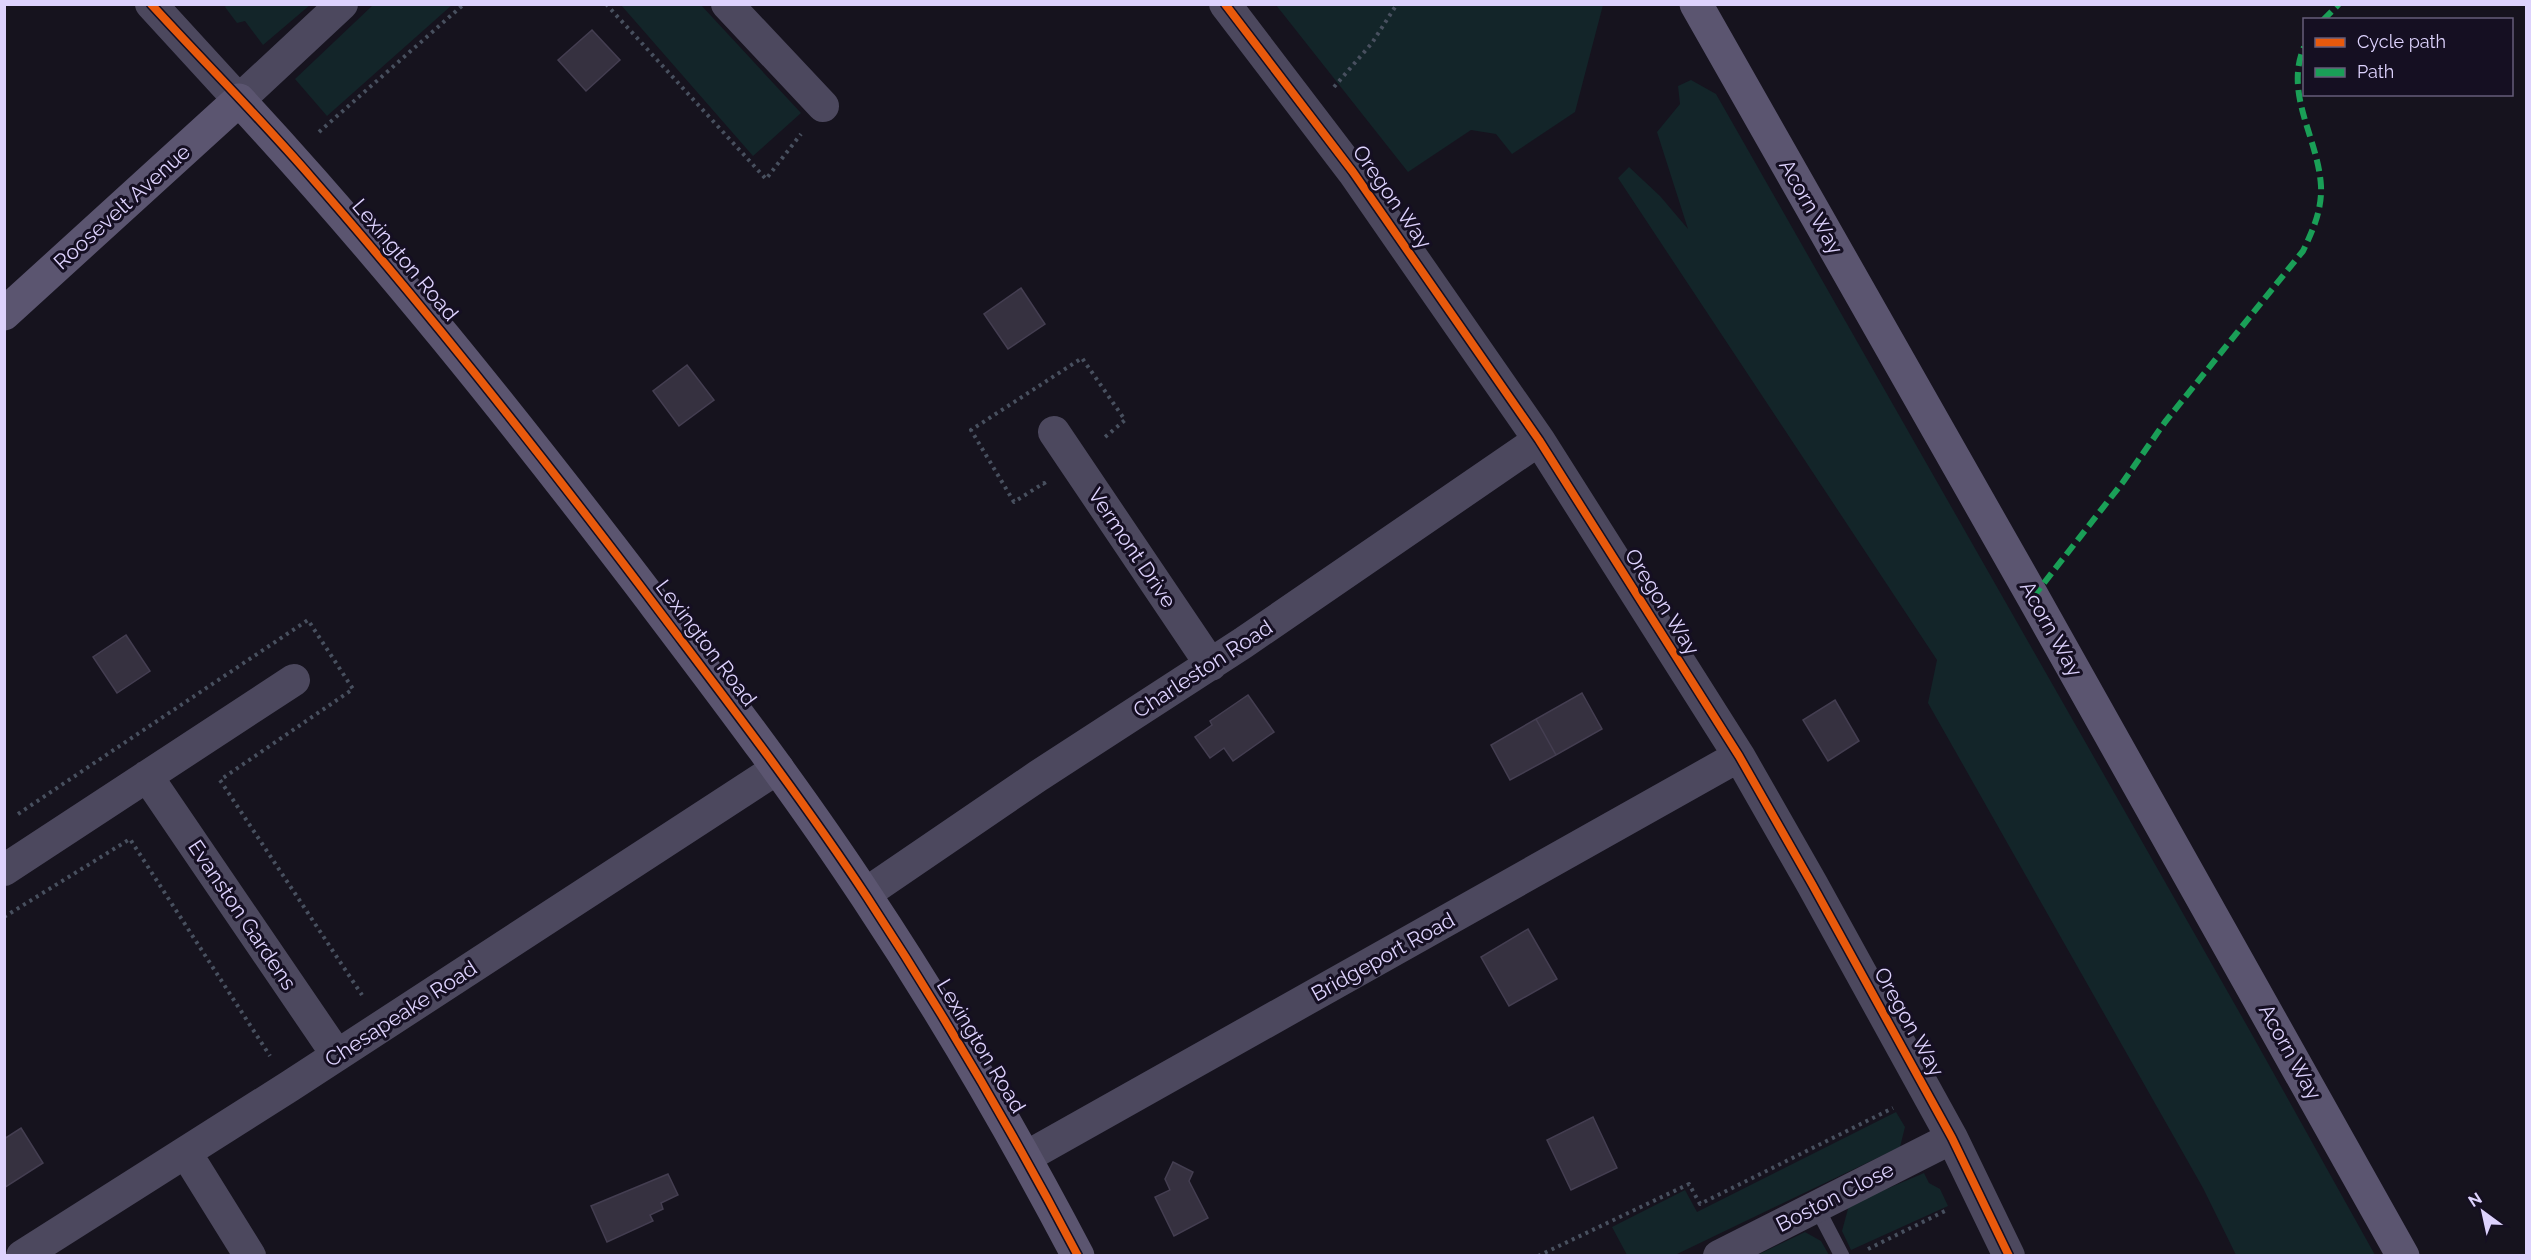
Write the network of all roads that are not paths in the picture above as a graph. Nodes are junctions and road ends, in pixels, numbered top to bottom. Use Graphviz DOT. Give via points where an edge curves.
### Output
graph roads {
  1 [pos="151,4"];
  2 [pos="342,4"];
  3 [pos="727,4"];
  4 [pos="1226,4"];
  5 [pos="1696,4"];
  6 [pos="239,100"];
  7 [pos="823,106"];
  8 [pos="6,311"];
  9 [pos="1054,432"];
  10 [pos="1539,440"];
  11 [pos="1211,665"];
  12 [pos="294,680"];
  13 [pos="1739,756"];
  14 [pos="778,768"];
  15 [pos="147,776"];
  16 [pos="4,870"];
  17 [pos="865,894"];
  18 [pos="337,1055"];
  19 [pos="1952,1138"];
  20 [pos="186,1153"];
  21 [pos="1026,1158"];
  22 [pos="1816,1206"];
  23 [pos="22,1256"];
  24 [pos="250,1256"];
  25 [pos="1078,1256"];
  26 [pos="1719,1256"];
  27 [pos="1842,1256"];
  28 [pos="2009,1256"];
  29 [pos="2403,1256"];
  1 -- 6 [label="street"];
  2 -- 6 [label="street"];
  3 -- 7 [label="street"];
  4 -- 10 [label="street, Oregon Way" via="1353,172"];
  5 -- 29 [label="street, Acorn Way"];
  6 -- 8 [label="street, Roosevelt Avenue"];
  6 -- 14 [label="street, Lexington Road" via="453,344"];
  9 -- 11 [label="street, Vermont Drive"];
  10 -- 11 [label="street, Charleston Road"];
  10 -- 13 [label="street, Oregon Way"];
  11 -- 17 [label="street, Charleston Road"];
  12 -- 15 [label="street"];
  13 -- 19 [label="street, Oregon Way"];
  13 -- 21 [label="street, Bridgeport Road"];
  14 -- 17 [label="street, Lexington Road"];
  14 -- 18 [label="street, Chesapeake Road"];
  15 -- 16 [label="street"];
  15 -- 18 [label="street, Evanston Gardens"];
  17 -- 21 [label="street, Lexington Road" via="946,1021"];
  18 -- 20 [label="street, Chesapeake Road"];
  19 -- 22 [label="street, Boston Close"];
  19 -- 28 [label="street, Oregon Way"];
  20 -- 23 [label="street, Chesapeake Road"];
  20 -- 24 [label="street"];
  21 -- 25 [label="street, Lexington Road"];
  22 -- 26 [label="street, Boston Close"];
  22 -- 27 [label="lane"];
}
